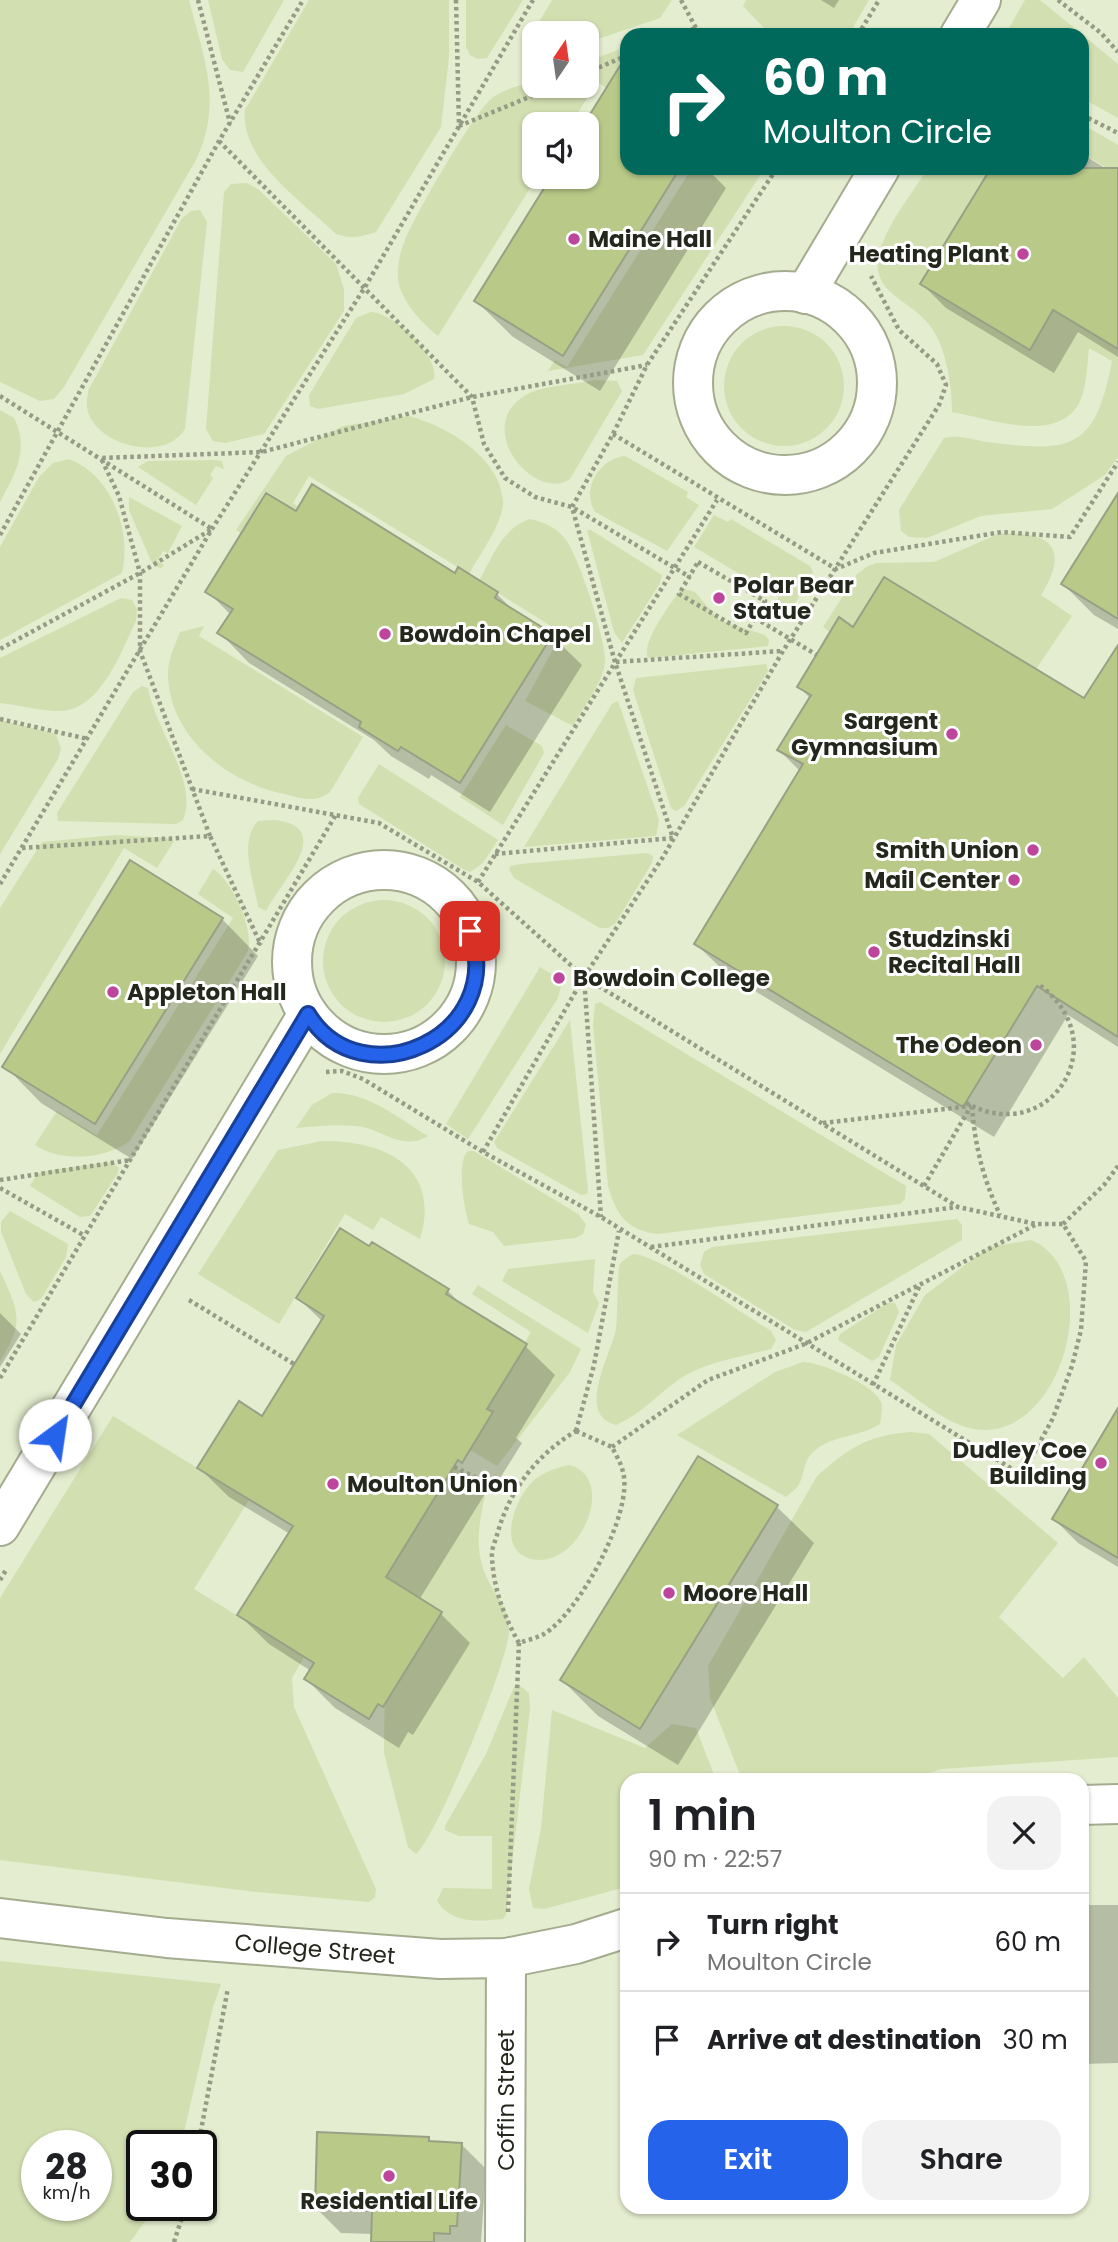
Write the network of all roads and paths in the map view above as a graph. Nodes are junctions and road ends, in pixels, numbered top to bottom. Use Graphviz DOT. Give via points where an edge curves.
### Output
graph roads {
  1 [pos="198,0"];
  2 [pos="303,0"];
  3 [pos="456,0"];
  4 [pos="533,0"];
  5 [pos="681,0"];
  6 [pos="879,0"];
  7 [pos="981,0"];
  8 [pos="1058,0"];
  9 [pos="696,27"];
  10 [pos="862,28"];
  11 [pos="964,28"];
  12 [pos="1118,52"];
  13 [pos="620,59"];
  14 [pos="599,67"];
  15 [pos="527,98"];
  16 [pos="1089,119"];
  17 [pos="230,123"];
  18 [pos="459,126"];
  19 [pos="1118,133"];
  20 [pos="219,141"];
  21 [pos="771,175"];
  22 [pos="876,175"];
  23 [pos="870,262"];
  24 [pos="365,287"];
  25 [pos="805,294"];
  26 [pos="647,365"];
  27 [pos="0,396"];
  28 [pos="472,397"];
  29 [pos="58,430"];
  30 [pos="613,434"];
  31 [pos="262,452"];
  32 [pos="101,458"];
  33 [pos="1118,462"];
  34 [pos="717,500"];
  35 [pos="572,507"];
  36 [pos="212,529"];
  37 [pos="0,535"];
  38 [pos="674,566"];
  39 [pos="836,569"];
  40 [pos="140,573"];
  41 [pos="690,577"];
  42 [pos="755,618"];
  43 [pos="790,639"];
  44 [pos="0,649"];
  45 [pos="140,651"];
  46 [pos="783,651"];
  47 [pos="817,655"];
  48 [pos="615,662"];
  49 [pos="0,719"];
  50 [pos="88,739"];
  51 [pos="192,789"];
  52 [pos="337,813"];
  53 [pos="210,836"];
  54 [pos="673,838"];
  55 [pos="22,848"];
  56 [pos="495,854"];
  57 [pos="478,882"];
  58 [pos="0,884"];
  59 [pos="261,945"];
  60 [pos="584,976"];
  61 [pos="1038,985"];
  62 [pos="308,1014"];
  63 [pos="320,1073"];
  64 [pos="966,1102"];
  65 [pos="972,1106"];
  66 [pos="822,1123"];
  67 [pos="483,1152"];
  68 [pos="132,1160"];
  69 [pos="1118,1166"];
  70 [pos="0,1180"];
  71 [pos="924,1186"];
  72 [pos="0,1188"];
  73 [pos="958,1207"];
  74 [pos="1001,1216"];
  75 [pos="601,1217"];
  76 [pos="1036,1224"];
  77 [pos="1063,1224"];
  78 [pos="620,1231"];
  79 [pos="85,1236"];
  80 [pos="651,1247"];
  81 [pos="921,1284"];
  82 [pos="188,1300"];
  83 [pos="804,1344"];
  84 [pos="294,1364"];
  85 [pos="0,1378"];
  86 [pos="873,1385"];
  87 [pos="576,1431"];
  88 [pos="612,1447"];
  89 [pos="454,1467"];
  90 [pos="516,1491"];
  91 [pos="0,1526"];
  92 [pos="519,1643"];
  93 [pos="1118,1804"];
  94 [pos="1089,1805"];
  95 [pos="0,1918"];
  96 [pos="620,1930"];
  97 [pos="506,1958"];
  98 [pos="229,1981"];
  99 [pos="201,2130"];
  100 [pos="181,2221"];
  101 [pos="174,2242"];
  102 [pos="505,2242"];
  1 -- 17 [label="path"];
  2 -- 17 [label="path"];
  3 -- 18 [label="path"];
  4 -- 18 [label="path"];
  5 -- 9 [label="path"];
  6 -- 10 [label="path"];
  7 -- 11 [label="street"];
  8 -- 12 [label="path"];
  13 -- 14 [label="path"];
  15 -- 18 [label="path"];
  16 -- 19 [label="path"];
  17 -- 20 [label="path"];
  18 -- 24 [label="path"];
  20 -- 24 [label="path"];
  20 -- 29 [label="path"];
  21 -- 26 [label="path"];
  22 -- 25 [label="street"];
  23 -- 39 [label="path" via="871,276 899,330 937,364 946,385 939,405"];
  24 -- 28 [label="path"];
  24 -- 31 [label="path"];
  25 -- 25 [label="street" via="761,293 733,306 710,327 697,354 692,385 697,415 713,441 735,462 764,473 794,475 824,467 849,450 868,426 877,397 876,367 866,338 847,314"];
  26 -- 28 [label="path"];
  26 -- 30 [label="path"];
  27 -- 29 [label="path"];
  28 -- 31 [label="path"];
  28 -- 35 [label="path" via="484,444 505,478 535,497"];
  29 -- 32 [label="path"];
  29 -- 37 [label="path"];
  30 -- 34 [label="path"];
  30 -- 35 [label="path"];
  31 -- 32 [label="path"];
  31 -- 36 [label="path"];
  32 -- 36 [label="path"];
  32 -- 40 [label="path" via="119,496"];
  33 -- 39 [label="path" via="1070,537 1002,532 874,553"];
  34 -- 38 [label="path"];
  34 -- 39 [label="path"];
  35 -- 38 [label="path"];
  35 -- 48 [label="path"];
  36 -- 40 [label="path"];
  36 -- 45 [label="path"];
  38 -- 41 [label="path"];
  38 -- 48 [label="path"];
  39 -- 43 [label="path"];
  40 -- 44 [label="path"];
  40 -- 45 [label="path"];
  41 -- 42 [label="path" via="698,562 765,601"];
  41 -- 42 [label="path" via="679,594 746,633"];
  42 -- 43 [label="path"];
  43 -- 46 [label="path"];
  43 -- 47 [label="path"];
  45 -- 50 [label="path"];
  45 -- 51 [label="path"];
  46 -- 48 [label="path"];
  46 -- 54 [label="path"];
  48 -- 54 [label="path"];
  48 -- 56 [label="path"];
  49 -- 50 [label="path"];
  50 -- 55 [label="path"];
  51 -- 52 [label="path"];
  51 -- 53 [label="path"];
  52 -- 57 [label="path" via="379,823"];
  52 -- 59 [label="path"];
  53 -- 55 [label="path"];
  53 -- 59 [label="path"];
  54 -- 56 [label="path"];
  54 -- 60 [label="path"];
  55 -- 58 [label="path"];
  56 -- 57 [label="path"];
  57 -- 60 [label="path"];
  59 -- 68 [label="path"];
  60 -- 66 [label="path"];
  60 -- 67 [label="path"];
  60 -- 75 [label="path"];
  61 -- 65 [label="path" via="1055,996 1067,1012 1074,1032 1070,1073 1051,1097 1025,1112 1004,1115"];
  62 -- 62 [label="street" via="335,1040 363,1052 394,1055 423,1047 448,1030 467,1005 476,976 475,945 465,916 446,893 420,877 391,869 360,873 332,886 310,906 296,934 291,964 297,994"];
  62 -- 91 [label="street"];
  63 -- 67 [label="path" via="342,1071 363,1079"];
  64 -- 65 [label="path"];
  65 -- 66 [label="path"];
  65 -- 71 [label="path"];
  65 -- 74 [label="path" via="982,1177"];
  66 -- 71 [label="path"];
  67 -- 75 [label="path"];
  68 -- 70 [label="path"];
  68 -- 79 [label="path"];
  69 -- 77 [label="path"];
  71 -- 73 [label="path"];
  72 -- 79 [label="path"];
  73 -- 74 [label="path"];
  73 -- 80 [label="path"];
  74 -- 76 [label="path"];
  75 -- 78 [label="path"];
  76 -- 77 [label="path"];
  76 -- 81 [label="path"];
  77 -- 86 [label="path" via="1086,1261 1080,1330 1053,1418 1023,1475"];
  78 -- 80 [label="path"];
  78 -- 87 [label="path"];
  79 -- 85 [label="path"];
  80 -- 83 [label="path"];
  81 -- 83 [label="path"];
  81 -- 86 [label="path"];
  82 -- 84 [label="path"];
  83 -- 86 [label="path"];
  83 -- 88 [label="path" via="708,1380"];
  87 -- 88 [label="path"];
  87 -- 90 [label="path" via="526,1473"];
  88 -- 92 [label="path" via="624,1473 623,1505 609,1539 574,1602 545,1633"];
  89 -- 90 [label="path"];
  90 -- 92 [label="path" via="503,1513 491,1554 503,1614"];
  92 -- 97 [label="path"];
  93 -- 94 [label="street"];
  95 -- 97 [label="street, College Street" via="167,1938 413,1957"];
  96 -- 97 [label="street, College Street"];
  97 -- 102 [label="street, Coffin Street"];
  98 -- 99 [label="path"];
  100 -- 101 [label="path"];
}
